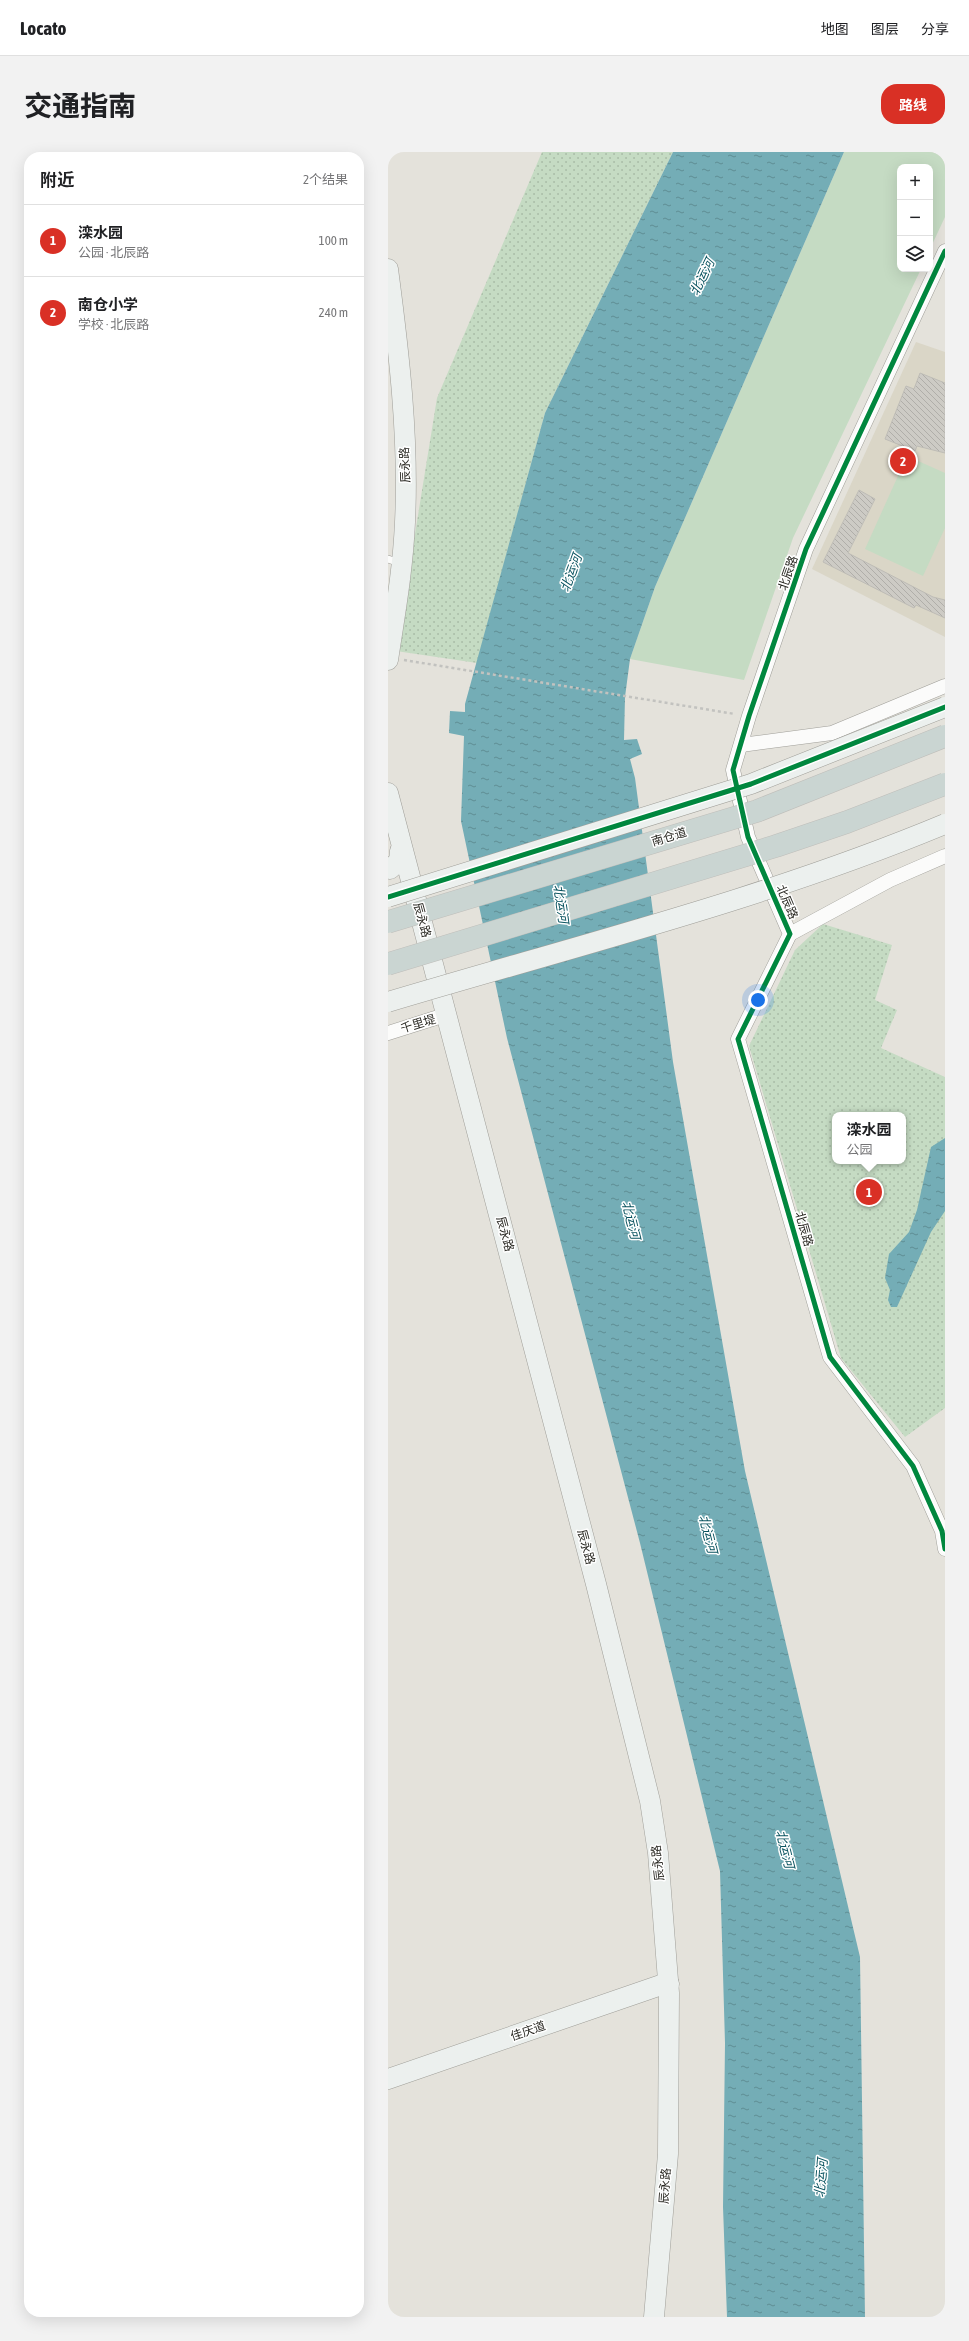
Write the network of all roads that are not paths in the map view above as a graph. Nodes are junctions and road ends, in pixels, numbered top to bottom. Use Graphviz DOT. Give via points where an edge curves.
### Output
graph roads {
  1 [pos="945,251"];
  2 [pos="388,269"];
  3 [pos="388,316"];
  4 [pos="396,561"];
  5 [pos="388,632"];
  6 [pos="388,659"];
  7 [pos="945,686"];
  8 [pos="945,707"];
  9 [pos="945,736"];
  10 [pos="741,746"];
  11 [pos="945,784"];
  12 [pos="388,793"];
  13 [pos="388,808"];
  14 [pos="945,824"];
  15 [pos="945,856"];
  16 [pos="398,864"];
  17 [pos="388,897"];
  18 [pos="388,922"];
  19 [pos="790,934"];
  20 [pos="388,964"];
  21 [pos="388,1002"];
  22 [pos="445,1015"];
  23 [pos="388,1033"];
  24 [pos="945,1549"];
  25 [pos="662,1984"];
  26 [pos="617,1996"];
  27 [pos="665,2021"];
  28 [pos="388,2068"];
  29 [pos="388,2079"];
  30 [pos="647,2317"];
  31 [pos="654,2317"];
  1 -- 10 [label="street, 北辰路" via="806,549"];
  2 -- 4 [label="main road, 辰永路" via="406,471"];
  3 -- 4 [label="main road, 辰永路" via="401,470"];
  4 -- 5 [label="main road, 辰永路"];
  4 -- 6 [label="main road, 辰永路"];
  7 -- 10 [label="street" via="832,733"];
  8 -- 17 [label="main road, bridge" via="751,784"];
  9 -- 18 [label="highway, 南仓道, bridge" via="757,811"];
  10 -- 19 [label="street, 北辰路" via="733,770 748,837"];
  11 -- 20 [label="highway, bridge" via="776,846"];
  12 -- 16 [label="main road, 辰永路"];
  13 -- 16 [label="main road, 辰永路"];
  14 -- 21 [label="main road, bridge" via="880,851 766,891"];
  15 -- 19 [label="street" via="890,880"];
  16 -- 22 [label="main road, 辰永路"];
  19 -- 24 [label="street, 北辰路" via="738,1039 830,1357 913,1466 942,1531"];
  22 -- 23 [label="street, 千里堤"];
  22 -- 25 [label="main road, 辰永路" via="640,1795 650,1858"];
  25 -- 26 [label="main road, 佳庆道"];
  25 -- 27 [label="main road, 辰永路"];
  26 -- 27 [label="main road" via="652,2002"];
  26 -- 28 [label="main road, 佳庆道"];
  26 -- 29 [label="main road, 佳庆道"];
  27 -- 30 [label="main road, 辰永路" via="660,2150"];
  27 -- 31 [label="main road, 辰永路" via="668,2154"];
}
